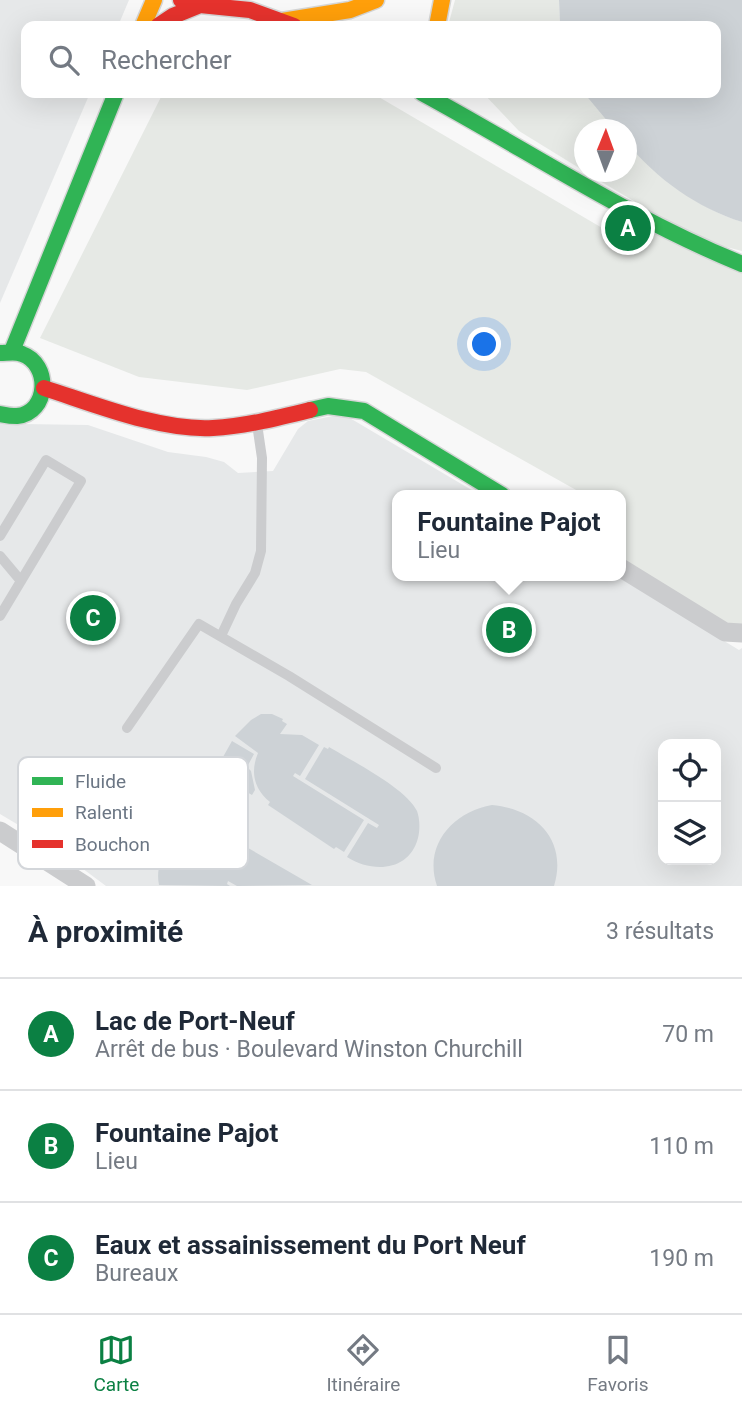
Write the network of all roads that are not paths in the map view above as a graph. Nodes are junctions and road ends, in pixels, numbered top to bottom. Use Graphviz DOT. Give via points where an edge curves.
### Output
graph roads {
  1 [pos="154,0"];
  2 [pos="181,0"];
  3 [pos="388,0"];
  4 [pos="442,0"];
  5 [pos="200,5"];
  6 [pos="244,5"];
  7 [pos="377,8"];
  8 [pos="145,21"];
  9 [pos="166,21"];
  10 [pos="281,21"];
  11 [pos="301,21"];
  12 [pos="438,21"];
  13 [pos="114,98"];
  14 [pos="432,98"];
  15 [pos="469,103"];
  16 [pos="479,122"];
  17 [pos="742,264"];
  18 [pos="6,352"];
  19 [pos="44,388"];
  20 [pos="0,414"];
  21 [pos="257,423"];
  22 [pos="494,490"];
  23 [pos="0,536"];
  24 [pos="0,556"];
  25 [pos="626,571"];
  26 [pos="20,581"];
  27 [pos="0,616"];
  28 [pos="742,633"];
  29 [pos="221,636"];
  30 [pos="127,728"];
  31 [pos="436,768"];
  32 [pos="0,831"];
  33 [pos="18,843"];
  34 [pos="59,869"];
  35 [pos="86,886"];
  1 -- 8 [label="street"];
  2 -- 5 [label="street"];
  3 -- 7 [label="street"];
  4 -- 12 [label="street"];
  5 -- 6 [label="street"];
  5 -- 9 [label="street"];
  6 -- 10 [label="street"];
  7 -- 11 [label="street"];
  13 -- 18 [label="street"];
  14 -- 16 [label="street"];
  15 -- 16 [label="street"];
  16 -- 17 [label="street" via="661,230"];
  18 -- 19 [label="street" via="33,358"];
  19 -- 20 [label="street" via="27,413"];
  19 -- 21 [label="street" via="157,422 212,428"];
  21 -- 22 [label="street" via="328,406 364,411"];
  21 -- 29 [label="lane" via="262,457 261,551 255,573"];
  23 -- 26 [label="lane" via="46,460 81,481"];
  24 -- 26 [label="lane"];
  25 -- 28 [label="street" via="725,632"];
  26 -- 27 [label="lane"];
  29 -- 30 [label="lane" via="199,624"];
  29 -- 31 [label="lane"];
  32 -- 33 [label="street"];
  34 -- 35 [label="street"];
}
